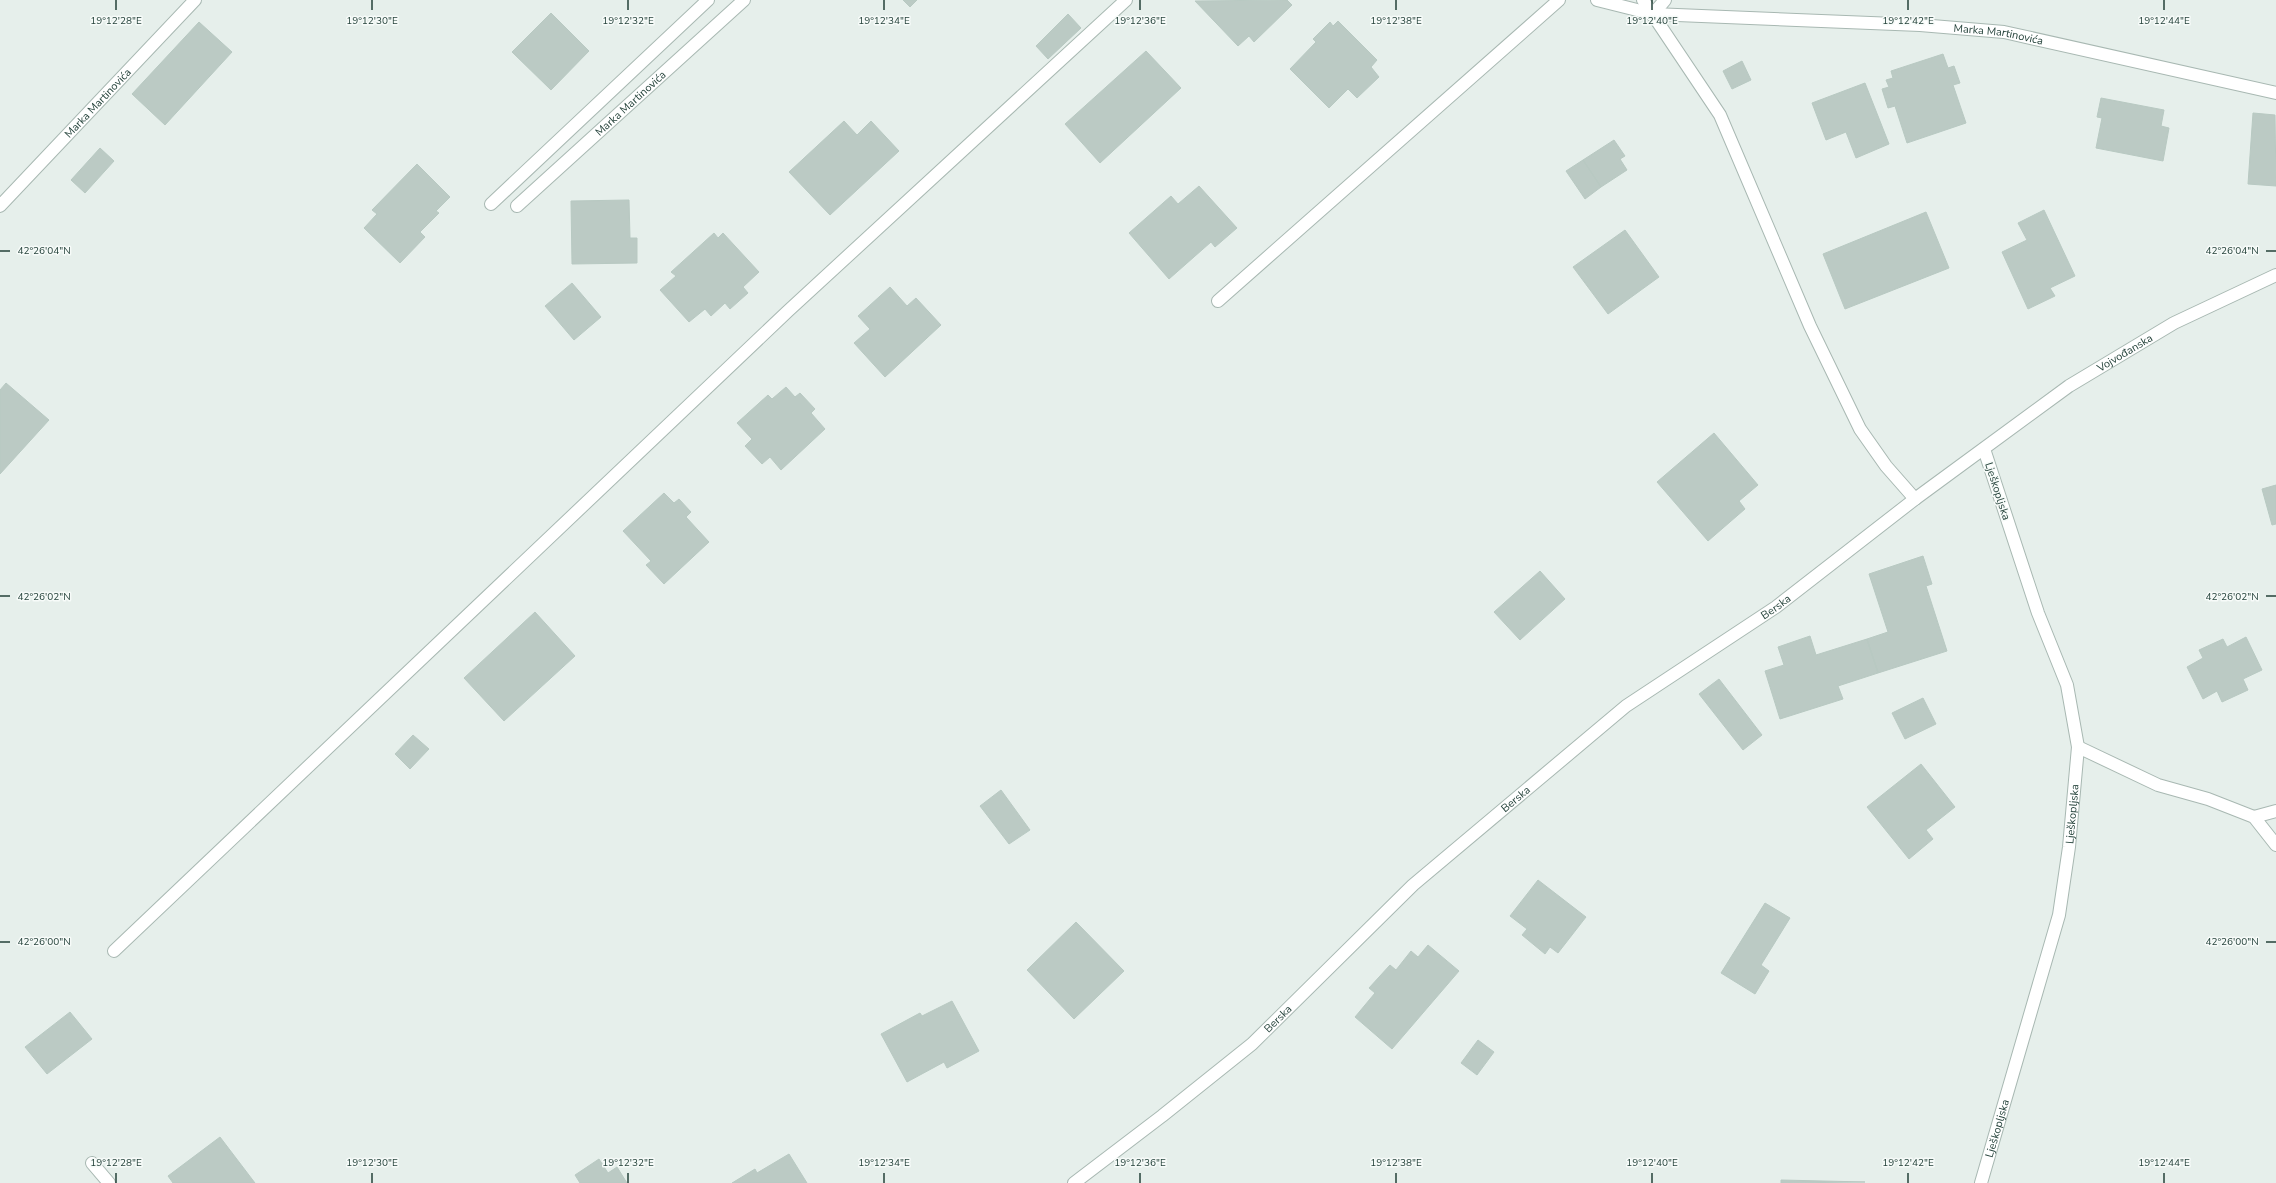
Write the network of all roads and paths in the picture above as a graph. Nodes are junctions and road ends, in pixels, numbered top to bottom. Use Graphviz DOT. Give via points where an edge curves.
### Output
graph roads {
  1 [pos="195,0"];
  2 [pos="708,0"];
  3 [pos="744,0"];
  4 [pos="1126,0"];
  5 [pos="1559,0"];
  6 [pos="1597,0"];
  7 [pos="1643,0"];
  8 [pos="1665,0"];
  9 [pos="1653,14"];
  10 [pos="2276,93"];
  11 [pos="491,204"];
  12 [pos="0,206"];
  13 [pos="517,206"];
  14 [pos="2276,275"];
  15 [pos="1218,301"];
  16 [pos="1984,449"];
  17 [pos="1914,499"];
  18 [pos="2078,747"];
  19 [pos="2276,811"];
  20 [pos="2254,817"];
  21 [pos="2276,845"];
  22 [pos="114,952"];
  23 [pos="92,1163"];
  24 [pos="109,1183"];
  25 [pos="1074,1183"];
  26 [pos="1981,1183"];
  1 -- 12 [label="street, Marka Martinovića"];
  2 -- 11 [label="street, Marka Martinovića"];
  3 -- 13 [label="street, Marka Martinovića"];
  4 -- 22 [label="street" via="788,311"];
  5 -- 15 [label="street"];
  6 -- 9 [label="street, Marka Martinovića"];
  7 -- 9 [label="street"];
  8 -- 9 [label="street"];
  9 -- 10 [label="street, Marka Martinovića" via="1920,25 2004,32"];
  9 -- 17 [label="street" via="1720,115 1810,326 1860,429 1886,466"];
  14 -- 16 [label="street, Vojvođanska" via="2174,323 2069,386"];
  16 -- 17 [label="street, Berska"];
  16 -- 18 [label="street, Lješkopljska" via="2038,613 2067,685"];
  17 -- 25 [label="street, Berska" via="1776,607 1626,706 1413,885 1252,1044"];
  18 -- 20 [label="street" via="2158,785 2208,799"];
  18 -- 26 [label="street, Lješkopljska" via="2069,847 2059,915"];
  19 -- 20 [label="street"];
  20 -- 21 [label="street"];
  23 -- 24 [label="street"];
}
